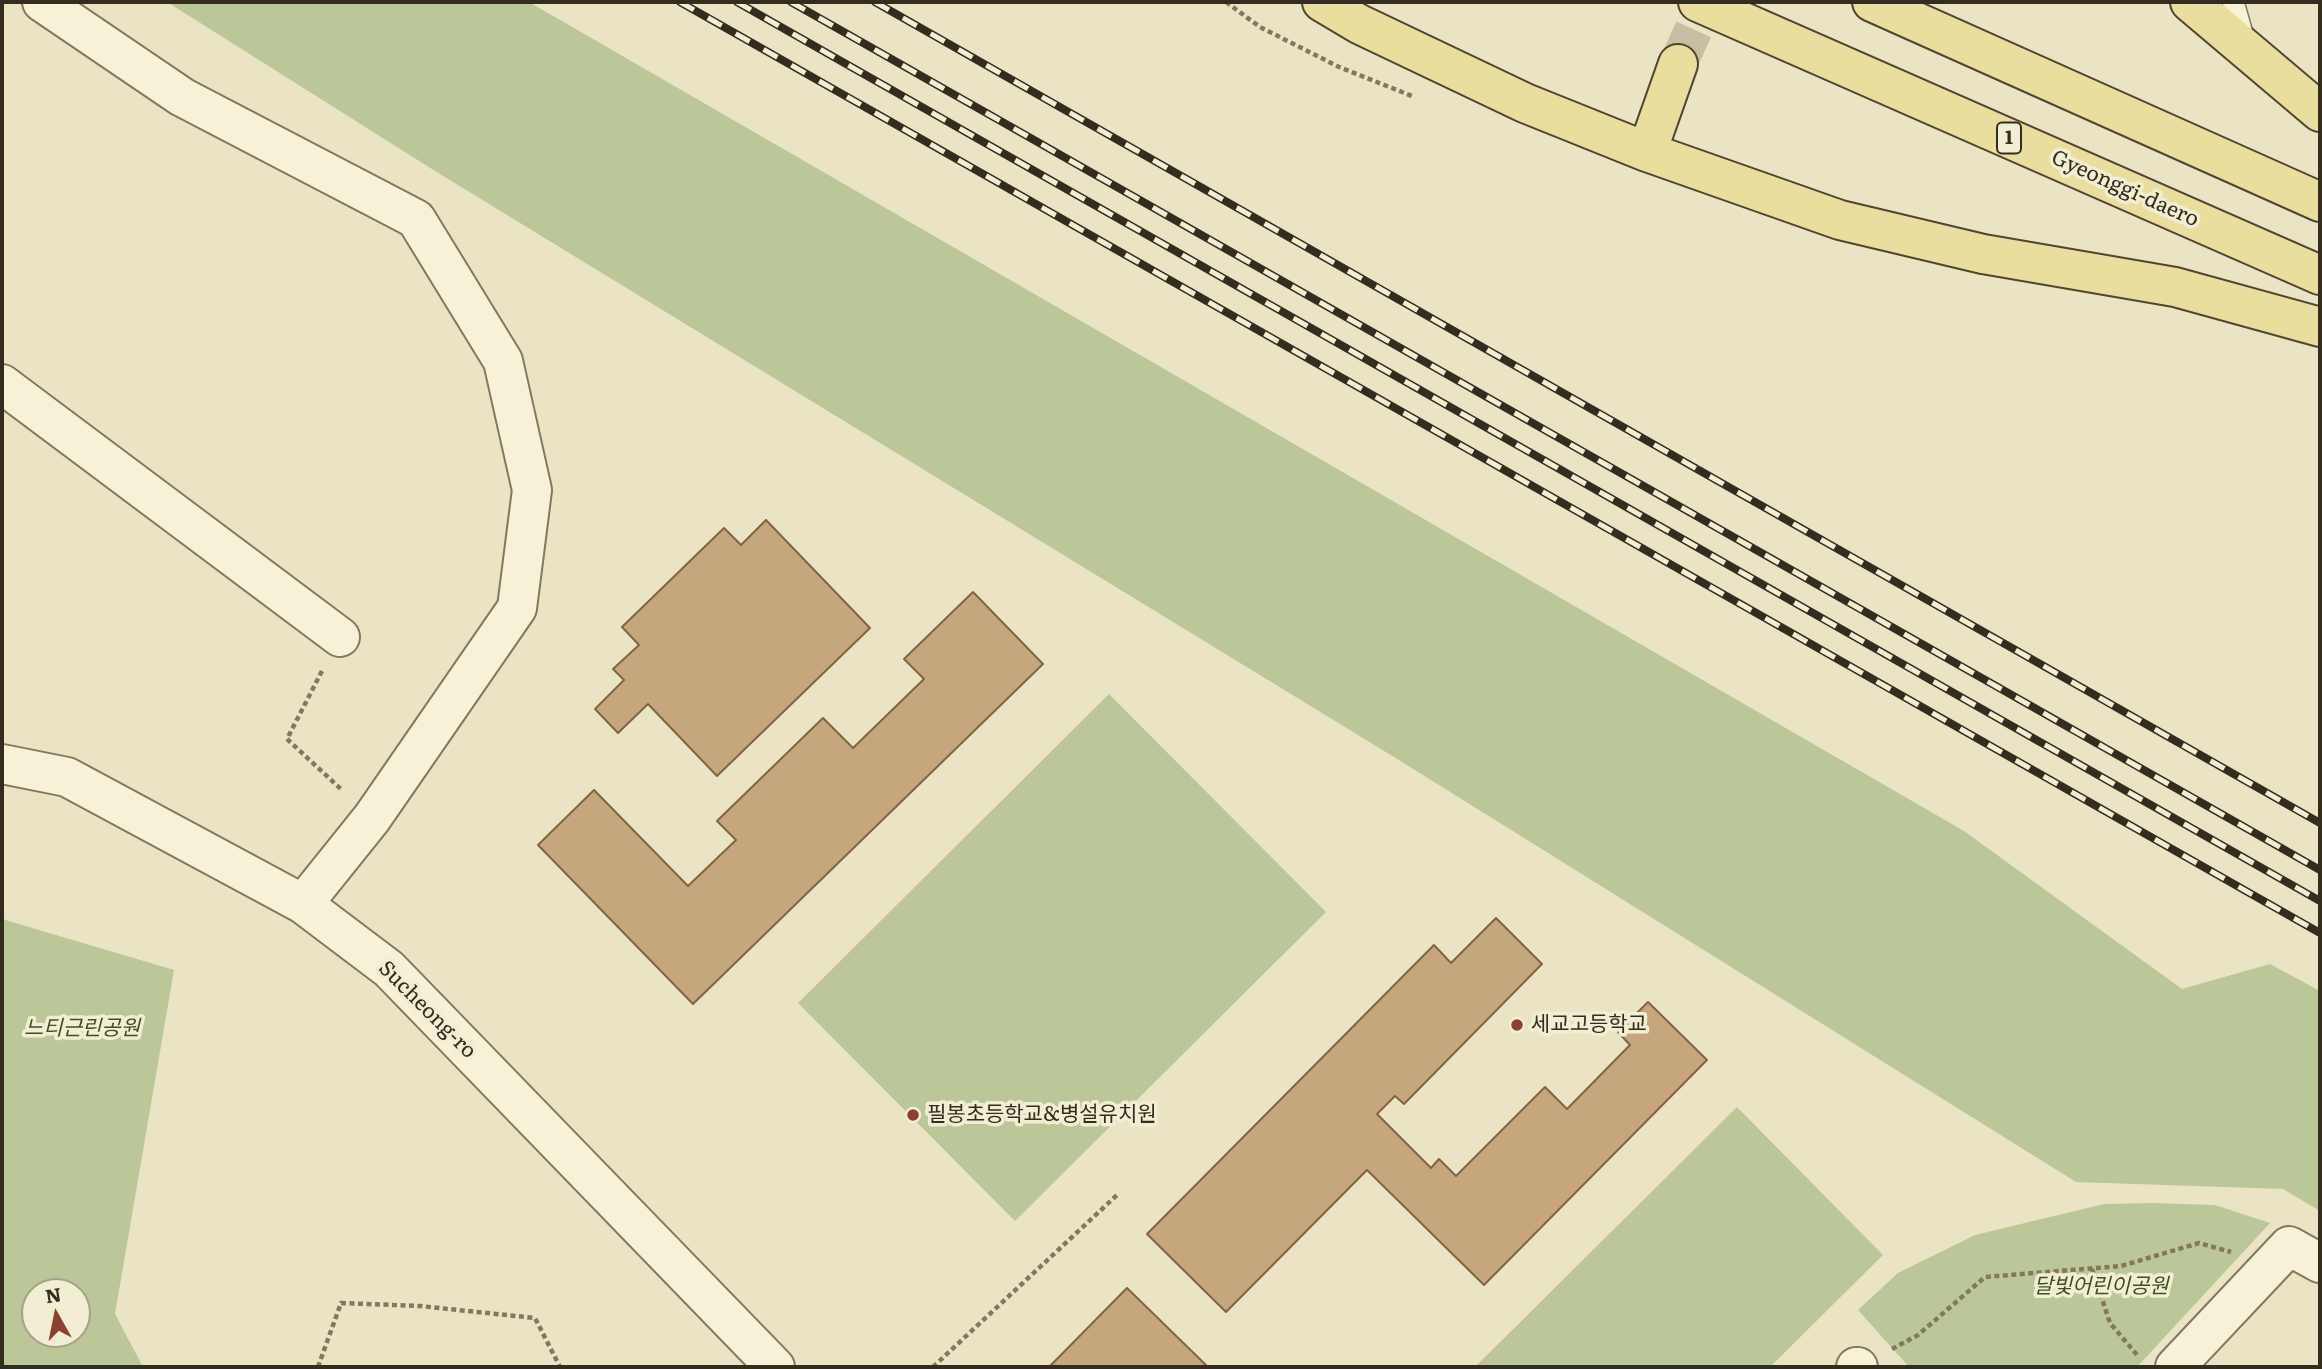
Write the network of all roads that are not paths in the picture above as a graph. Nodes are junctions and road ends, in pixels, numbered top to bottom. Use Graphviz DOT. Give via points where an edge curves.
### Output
graph roads {
  1 [pos="42,2"];
  2 [pos="1322,2"];
  3 [pos="1698,2"];
  4 [pos="1872,2"];
  5 [pos="2190,2"];
  6 [pos="2233,2"];
  7 [pos="2246,50"];
  8 [pos="1678,64"];
  9 [pos="2320,112"];
  10 [pos="1647,152"];
  11 [pos="2320,202"];
  12 [pos="2320,275"];
  13 [pos="2320,327"];
  14 [pos="2,384"];
  15 [pos="340,637"];
  16 [pos="2,764"];
  17 [pos="303,904"];
  18 [pos="2320,1263"];
  19 [pos="2158,1363"];
  20 [pos="775,1367"];
  1 -- 17 [label="street" via="183,97 416,219 503,361 532,490 517,608 372,818"];
  2 -- 10 [label="main road" via="1525,103"];
  3 -- 12 [label="main road, Gyeonggi-daero / 1"];
  4 -- 11 [label="main road"];
  5 -- 7 [label="main road"];
  6 -- 7 [label="lane"];
  7 -- 9 [label="main road"];
  8 -- 10 [label="main road"];
  10 -- 13 [label="main road" via="1840,220 1983,254 2175,287"];
  14 -- 15 [label="street"];
  16 -- 17 [label="street, Sucheong-ro" via="67,777"];
  17 -- 20 [label="street, Sucheong-ro" via="389,969"];
  18 -- 19 [label="street" via="2289,1246"];
}
